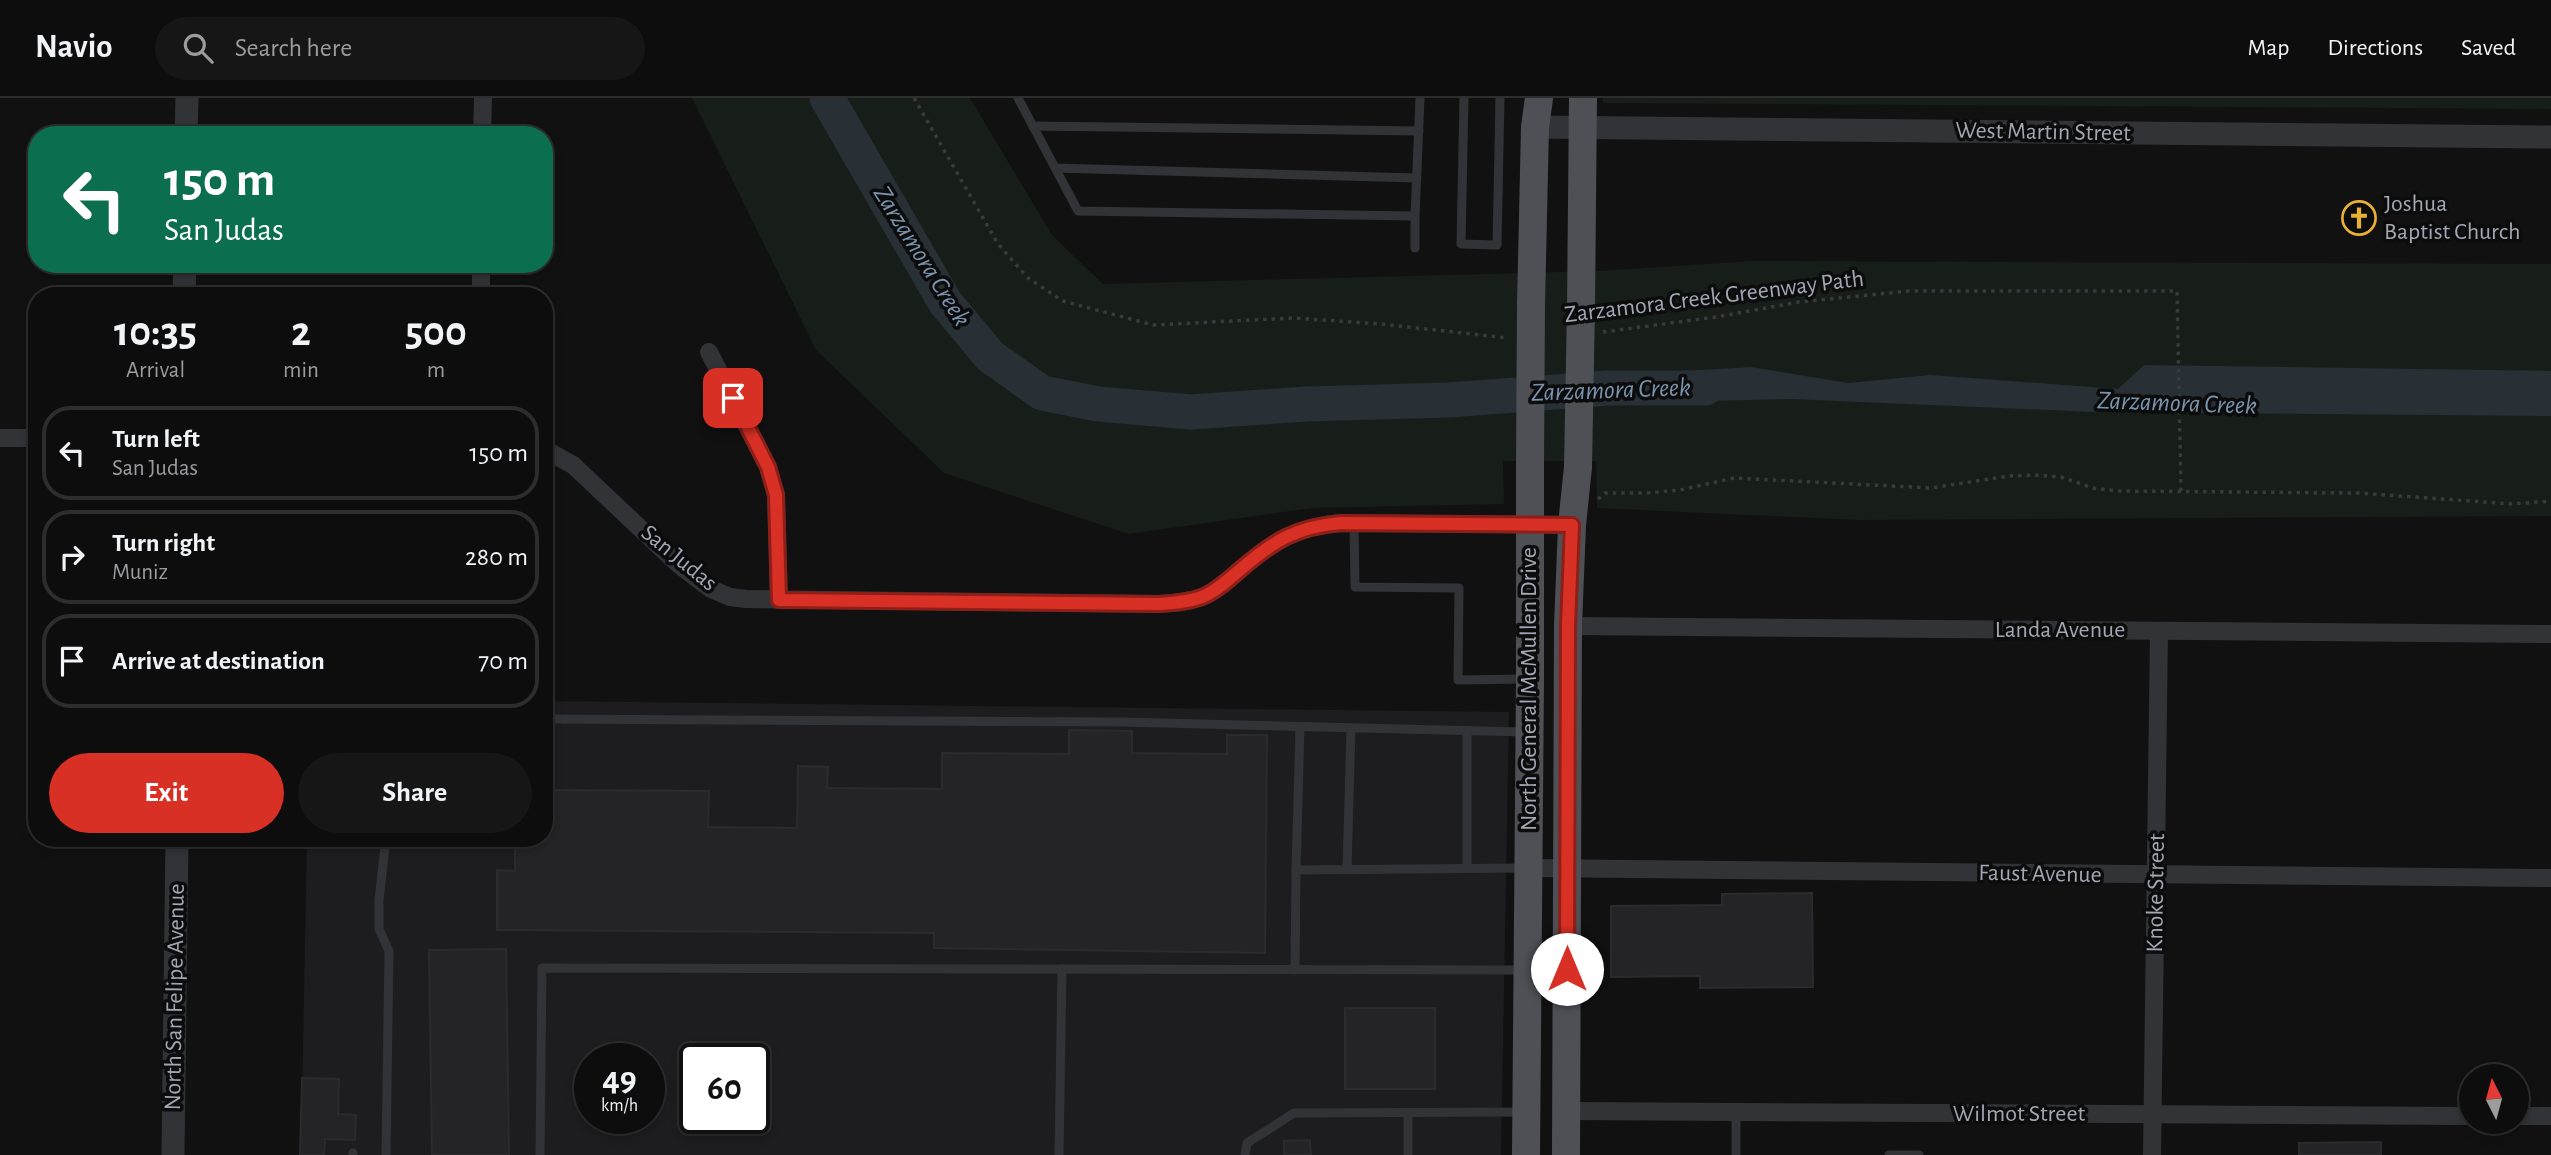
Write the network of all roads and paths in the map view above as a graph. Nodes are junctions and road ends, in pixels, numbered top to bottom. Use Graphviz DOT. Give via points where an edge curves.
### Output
graph roads {
  1 [pos="187,98"];
  2 [pos="483,98"];
  3 [pos="914,98"];
  4 [pos="1018,98"];
  5 [pos="1420,98"];
  6 [pos="1464,98"];
  7 [pos="1500,98"];
  8 [pos="1539,98"];
  9 [pos="1583,98"];
  10 [pos="186,126"];
  11 [pos="482,126"];
  12 [pos="1033,126"];
  13 [pos="1535,127"];
  14 [pos="1583,128"];
  15 [pos="1419,131"];
  16 [pos="2551,137"];
  17 [pos="1055,168"];
  18 [pos="1417,178"];
  19 [pos="1415,216"];
  20 [pos="1415,248"];
  21 [pos="1598,332"];
  22 [pos="1508,338"];
  23 [pos="709,352"];
  24 [pos="0,438"];
  25 [pos="28,438"];
  26 [pos="553,454"];
  27 [pos="2181,492"];
  28 [pos="2551,501"];
  29 [pos="1597,502"];
  30 [pos="1354,523"];
  31 [pos="1529,525"];
  32 [pos="1572,525"];
  33 [pos="779,600"];
  34 [pos="1568,626"];
  35 [pos="2159,631"];
  36 [pos="2551,634"];
  37 [pos="1530,679"];
  38 [pos="553,719"];
  39 [pos="1300,727"];
  40 [pos="1351,729"];
  41 [pos="1466,731"];
  42 [pos="1530,732"];
  43 [pos="177,847"];
  44 [pos="385,847"];
  45 [pos="1466,868"];
  46 [pos="1528,868"];
  47 [pos="1567,868"];
  48 [pos="1348,869"];
  49 [pos="1296,870"];
  50 [pos="2157,875"];
  51 [pos="2551,878"];
  52 [pos="1062,969"];
  53 [pos="1295,970"];
  54 [pos="1527,970"];
  55 [pos="1566,1111"];
  56 [pos="1526,1112"];
  57 [pos="1408,1113"];
  58 [pos="1736,1113"];
  59 [pos="2152,1115"];
  60 [pos="2459,1116"];
  61 [pos="2529,1116"];
  62 [pos="2551,1116"];
  63 [pos="173,1155"];
  64 [pos="386,1155"];
  65 [pos="540,1155"];
  66 [pos="1059,1155"];
  67 [pos="1245,1155"];
  68 [pos="1408,1155"];
  69 [pos="1526,1155"];
  70 [pos="1566,1155"];
  71 [pos="1736,1155"];
  72 [pos="1889,1155"];
  73 [pos="1919,1155"];
  74 [pos="2152,1155"];
  1 -- 10 [label="street"];
  2 -- 11 [label="street"];
  3 -- 22 [label="path" via="998,244 1028,278 1063,301 1153,325 1293,318"];
  4 -- 12 [label="lane"];
  5 -- 15 [label="lane"];
  6 -- 7 [label="lane" via="1461,244 1497,245"];
  8 -- 13 [label="main road, North General McMullen Drive"];
  9 -- 14 [label="main road, North General McMullen Drive"];
  12 -- 15 [label="lane"];
  12 -- 17 [label="lane"];
  13 -- 14 [label="street, West Martin Street"];
  13 -- 31 [label="main road, North General McMullen Drive, bridge"];
  14 -- 16 [label="street, West Martin Street"];
  14 -- 32 [label="main road, North General McMullen Drive, bridge" via="1578,467"];
  15 -- 18 [label="lane"];
  17 -- 18 [label="lane"];
  17 -- 19 [label="lane" via="1078,211"];
  18 -- 19 [label="lane"];
  19 -- 20 [label="lane"];
  21 -- 27 [label="path, Zarzamora Creek Greenway Path" via="1909,291 2178,291"];
  23 -- 33 [label="street" via="768,467 776,495"];
  24 -- 25 [label="street"];
  26 -- 33 [label="street, San Judas" via="573,465 711,589 730,597"];
  27 -- 28 [label="path" via="2358,493 2512,504"];
  27 -- 29 [label="path" via="2117,491 2034,475 1931,488 1734,478 1680,490 1605,493"];
  30 -- 31 [label="street, San Judas"];
  30 -- 33 [label="street, San Judas" via="1292,533 1221,586 1186,602"];
  30 -- 37 [label="lane" via="1355,587 1459,588 1458,680"];
  31 -- 32 [label="street, San Judas"];
  31 -- 37 [label="main road, North General McMullen Drive"];
  32 -- 34 [label="main road, North General McMullen Drive"];
  34 -- 35 [label="street, Landa Avenue"];
  34 -- 47 [label="main road, North General McMullen Drive"];
  35 -- 36 [label="street, Landa Avenue"];
  35 -- 50 [label="street, Knoke Street"];
  37 -- 42 [label="main road, North General McMullen Drive"];
  38 -- 39 [label="lane"];
  39 -- 40 [label="lane"];
  39 -- 49 [label="lane"];
  40 -- 41 [label="lane"];
  40 -- 48 [label="lane"];
  41 -- 42 [label="lane"];
  41 -- 45 [label="lane"];
  42 -- 46 [label="main road, North General McMullen Drive"];
  43 -- 63 [label="street, North San Felipe Avenue"];
  44 -- 64 [label="lane" via="379,929 388,951"];
  45 -- 46 [label="lane"];
  45 -- 48 [label="lane"];
  46 -- 47 [label="street, Faust Avenue"];
  46 -- 54 [label="main road, North General McMullen Drive"];
  47 -- 50 [label="street, Faust Avenue"];
  47 -- 55 [label="main road, North General McMullen Drive"];
  48 -- 49 [label="lane"];
  49 -- 53 [label="lane"];
  50 -- 51 [label="street, Faust Avenue"];
  50 -- 59 [label="street, Knoke Street"];
  52 -- 53 [label="lane"];
  52 -- 65 [label="lane" via="542,968"];
  52 -- 66 [label="lane"];
  53 -- 54 [label="lane"];
  54 -- 56 [label="main road, North General McMullen Drive"];
  55 -- 58 [label="street, Wilmot Street"];
  55 -- 70 [label="main road, North General McMullen Drive"];
  56 -- 57 [label="lane"];
  56 -- 69 [label="main road, North General McMullen Drive"];
  57 -- 67 [label="lane" via="1294,1113 1247,1143"];
  57 -- 68 [label="lane"];
  58 -- 59 [label="street, Wilmot Street"];
  58 -- 71 [label="lane"];
  59 -- 60 [label="street, Wilmot Street"];
  59 -- 74 [label="street, Knoke Street"];
  61 -- 62 [label="street"];
  72 -- 73 [label="lane"];
}
